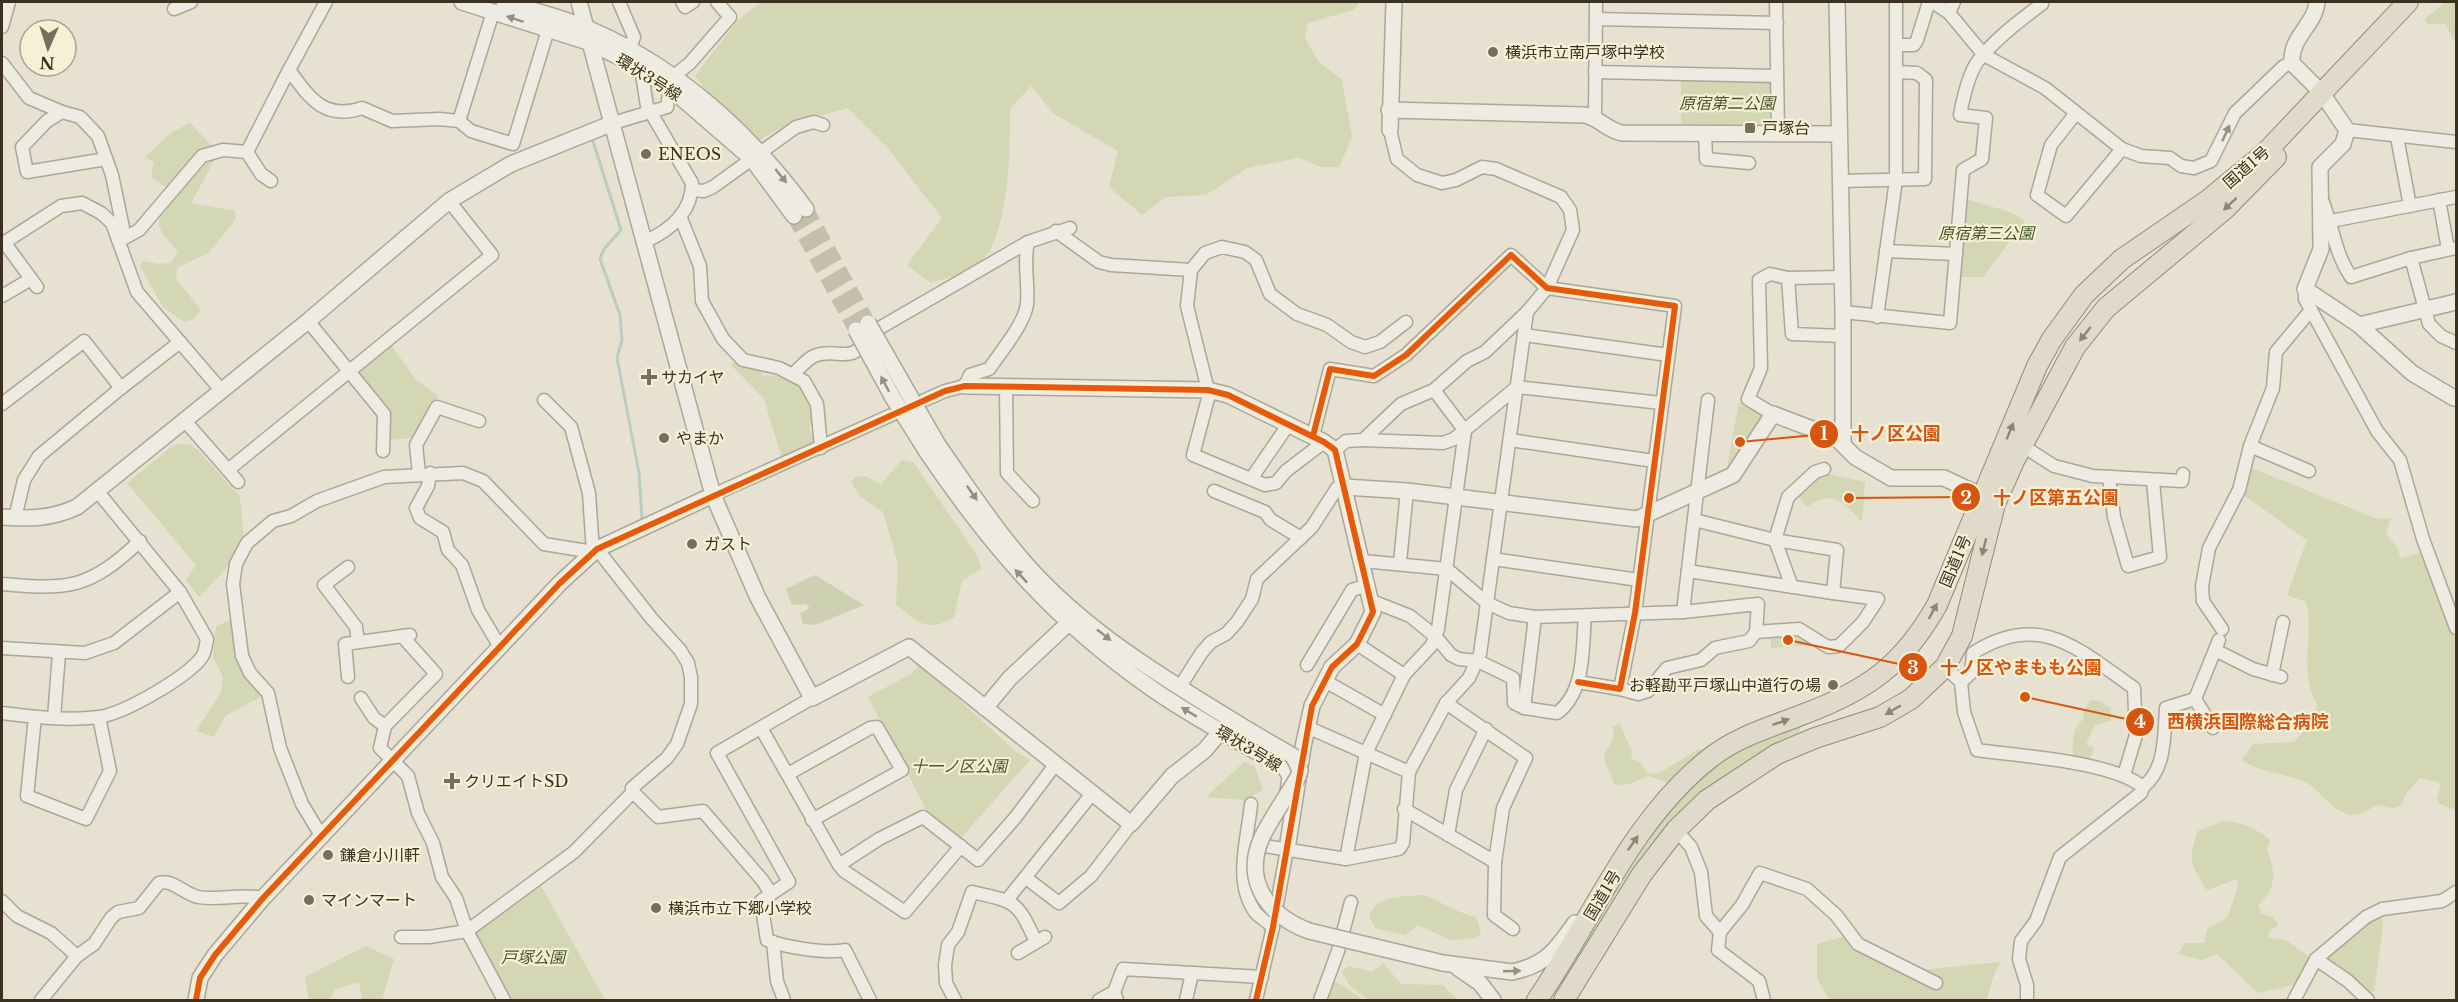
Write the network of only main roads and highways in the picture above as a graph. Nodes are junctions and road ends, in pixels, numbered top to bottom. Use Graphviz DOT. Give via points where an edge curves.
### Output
graph roads {
  1 [pos="2408,2"];
  2 [pos="2425,2"];
  3 [pos="2325,97"];
  4 [pos="1805,714"];
  5 [pos="1815,738"];
  6 [pos="1621,908"];
  7 [pos="1537,1000"];
  8 [pos="1564,1000"];
  9 [pos="1578,1000"];
  1 -- 3 [label="highway, 国道1号"];
  2 -- 3 [label="highway, 国道1号"];
  4 -- 3 [label="highway, 国道1号, one-way" via="1846,697 1869,682 1918,638 1937,605 2037,366 2084,295 2122,259 2208,200"];
  3 -- 5 [label="highway, 国道1号, one-way" via="2233,201 2106,308 2075,347 1995,504 1969,614 1945,667 1911,699 1880,717"];
  4 -- 5 [label="highway"];
  7 -- 4 [label="highway, 国道1号, one-way" via="1629,849 1678,786 1723,748 1753,732"];
  5 -- 6 [label="highway, 国道1号" via="1777,754 1707,800 1676,830"];
  6 -- 8 [label="highway, 国道1号"];
  6 -- 9 [label="highway, 国道1号"];
}
